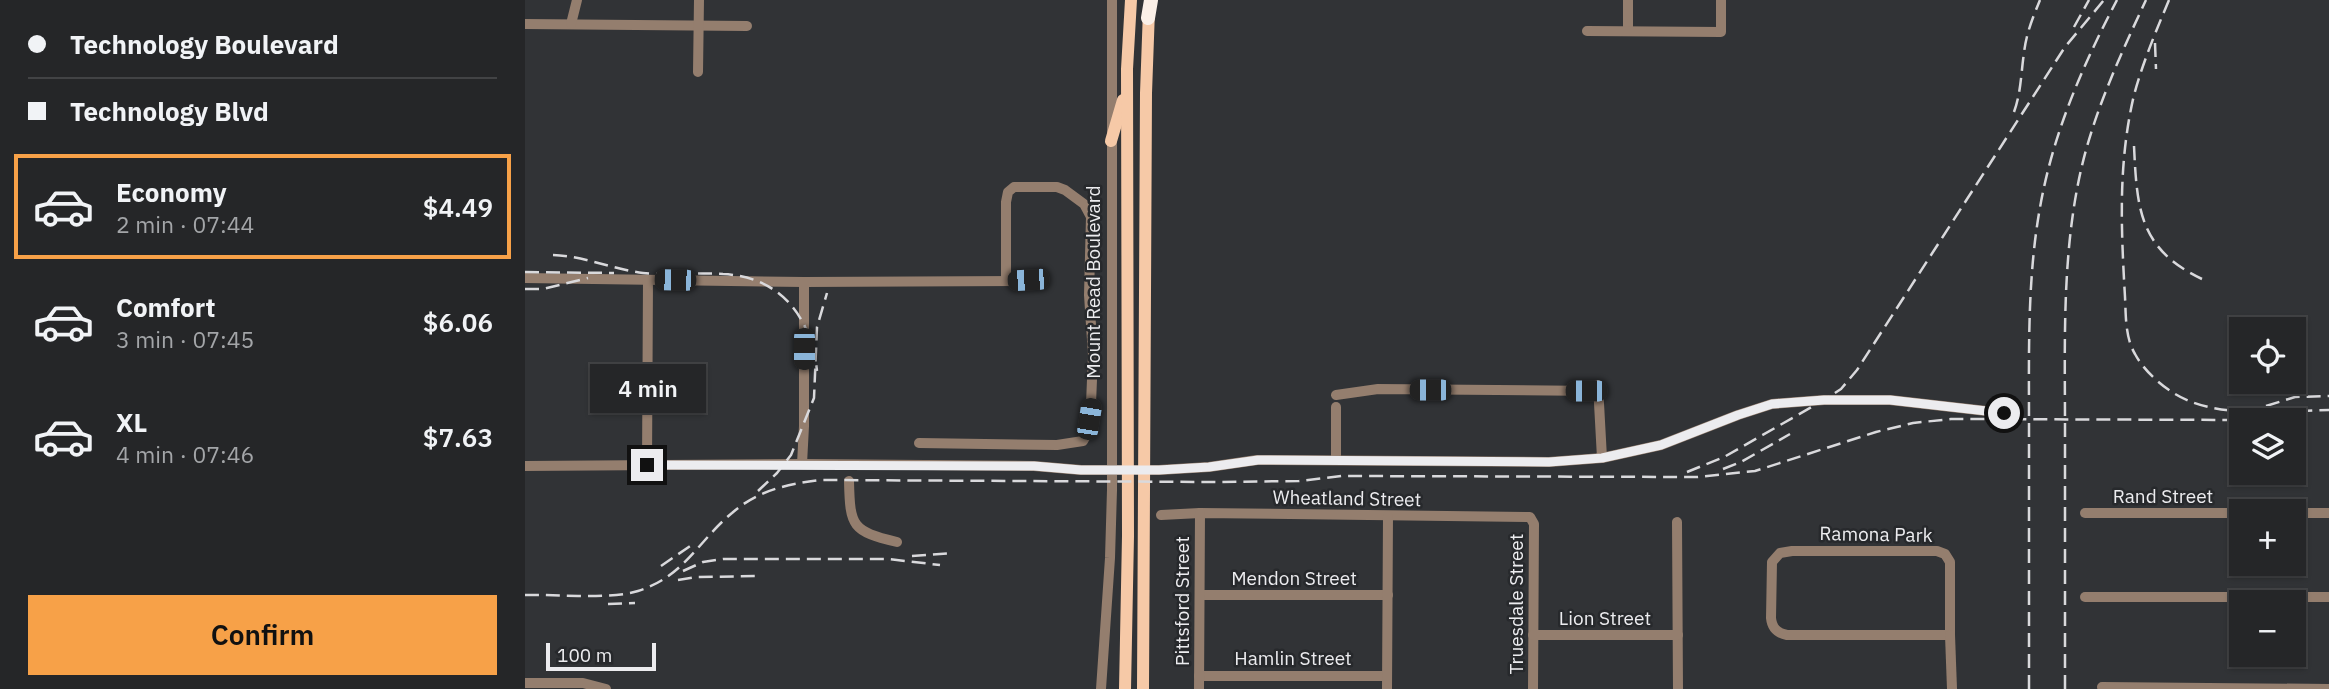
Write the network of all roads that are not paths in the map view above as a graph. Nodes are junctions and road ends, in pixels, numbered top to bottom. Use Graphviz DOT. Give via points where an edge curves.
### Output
graph roads {
  1 [pos="577,0"];
  2 [pos="699,0"];
  3 [pos="1112,0"];
  4 [pos="1131,0"];
  5 [pos="1150,0"];
  6 [pos="1628,0"];
  7 [pos="1721,0"];
  8 [pos="1148,18"];
  9 [pos="525,24"];
  10 [pos="571,24"];
  11 [pos="698,25"];
  12 [pos="747,26"];
  13 [pos="1587,31"];
  14 [pos="1628,31"];
  15 [pos="1127,69"];
  16 [pos="698,72"];
  17 [pos="1111,141"];
  18 [pos="525,278"];
  19 [pos="648,280"];
  20 [pos="1006,281"];
  21 [pos="1042,281"];
  22 [pos="804,282"];
  23 [pos="1336,395"];
  24 [pos="1336,407"];
  25 [pos="2004,413"];
  26 [pos="919,443"];
  27 [pos="1602,458"];
  28 [pos="1336,460"];
  29 [pos="801,464"];
  30 [pos="647,465"];
  31 [pos="525,466"];
  32 [pos="849,481"];
  33 [pos="1200,513"];
  34 [pos="2085,513"];
  35 [pos="2229,513"];
  36 [pos="2306,513"];
  37 [pos="2329,513"];
  38 [pos="1161,515"];
  39 [pos="1388,516"];
  40 [pos="1532,519"];
  41 [pos="1677,522"];
  42 [pos="897,542"];
  43 [pos="1200,595"];
  44 [pos="1388,595"];
  45 [pos="2085,597"];
  46 [pos="2329,597"];
  47 [pos="1532,635"];
  48 [pos="1678,635"];
  49 [pos="1950,635"];
  50 [pos="1199,676"];
  51 [pos="1387,676"];
  52 [pos="525,683"];
  53 [pos="2102,687"];
  54 [pos="606,689"];
  55 [pos="1101,689"];
  56 [pos="1123,689"];
  57 [pos="1143,689"];
  58 [pos="1199,689"];
  59 [pos="1387,689"];
  60 [pos="1533,689"];
  61 [pos="1678,689"];
  62 [pos="1952,689"];
  63 [pos="2329,689"];
  1 -- 10 [label="street"];
  2 -- 11 [label="street"];
  3 -- 17 [label="street, Mount Read Boulevard"];
  4 -- 15 [label="main road, Mount Read Boulevard"];
  5 -- 8 [label="highway"];
  6 -- 14 [label="street"];
  7 -- 14 [label="street" via="1721,32"];
  8 -- 57 [label="main road"];
  9 -- 10 [label="street"];
  10 -- 11 [label="street"];
  11 -- 12 [label="street"];
  11 -- 16 [label="street"];
  13 -- 14 [label="street"];
  15 -- 17 [label="main road"];
  15 -- 56 [label="main road, Mount Read Boulevard"];
  17 -- 55 [label="street, Mount Read Boulevard" via="1112,490"];
  18 -- 19 [label="street"];
  19 -- 22 [label="street"];
  19 -- 30 [label="street"];
  20 -- 21 [label="street"];
  20 -- 22 [label="street"];
  20 -- 26 [label="street" via="1008,192 1014,187 1057,187 1076,196 1091,217 1093,367 1087,434 1083,441 1057,445"];
  22 -- 29 [label="street"];
  23 -- 27 [label="street" via="1378,390 1598,388"];
  24 -- 28 [label="street"];
  25 -- 27 [label="street" via="1890,400 1772,404 1661,445"];
  27 -- 28 [label="street" via="1549,462"];
  28 -- 29 [label="street" via="1258,460 1159,470"];
  29 -- 30 [label="street"];
  30 -- 31 [label="street"];
  32 -- 42 [label="street" via="849,511 857,527 870,536"];
  33 -- 38 [label="street, Wheatland Street"];
  33 -- 39 [label="street, Wheatland Street"];
  33 -- 43 [label="street, Pittsford Street"];
  34 -- 35 [label="street, Rand Street"];
  36 -- 37 [label="street"];
  39 -- 40 [label="street, Wheatland Street"];
  39 -- 44 [label="street"];
  40 -- 47 [label="street, Truesdale Street"];
  41 -- 48 [label="street"];
  43 -- 44 [label="street, Mendon Street"];
  43 -- 50 [label="street, Pittsford Street"];
  44 -- 51 [label="street"];
  45 -- 46 [label="street"];
  47 -- 48 [label="street, Lion Street"];
  47 -- 60 [label="street, Truesdale Street"];
  48 -- 61 [label="street"];
  49 -- 49 [label="street, Ramona Park" via="1950,562 1942,552 1792,551 1774,558 1771,618 1779,633"];
  49 -- 62 [label="street"];
  50 -- 51 [label="street, Hamlin Street"];
  50 -- 58 [label="street, Pittsford Street"];
  51 -- 59 [label="street"];
  52 -- 54 [label="street" via="583,682"];
  53 -- 63 [label="street"];
}
